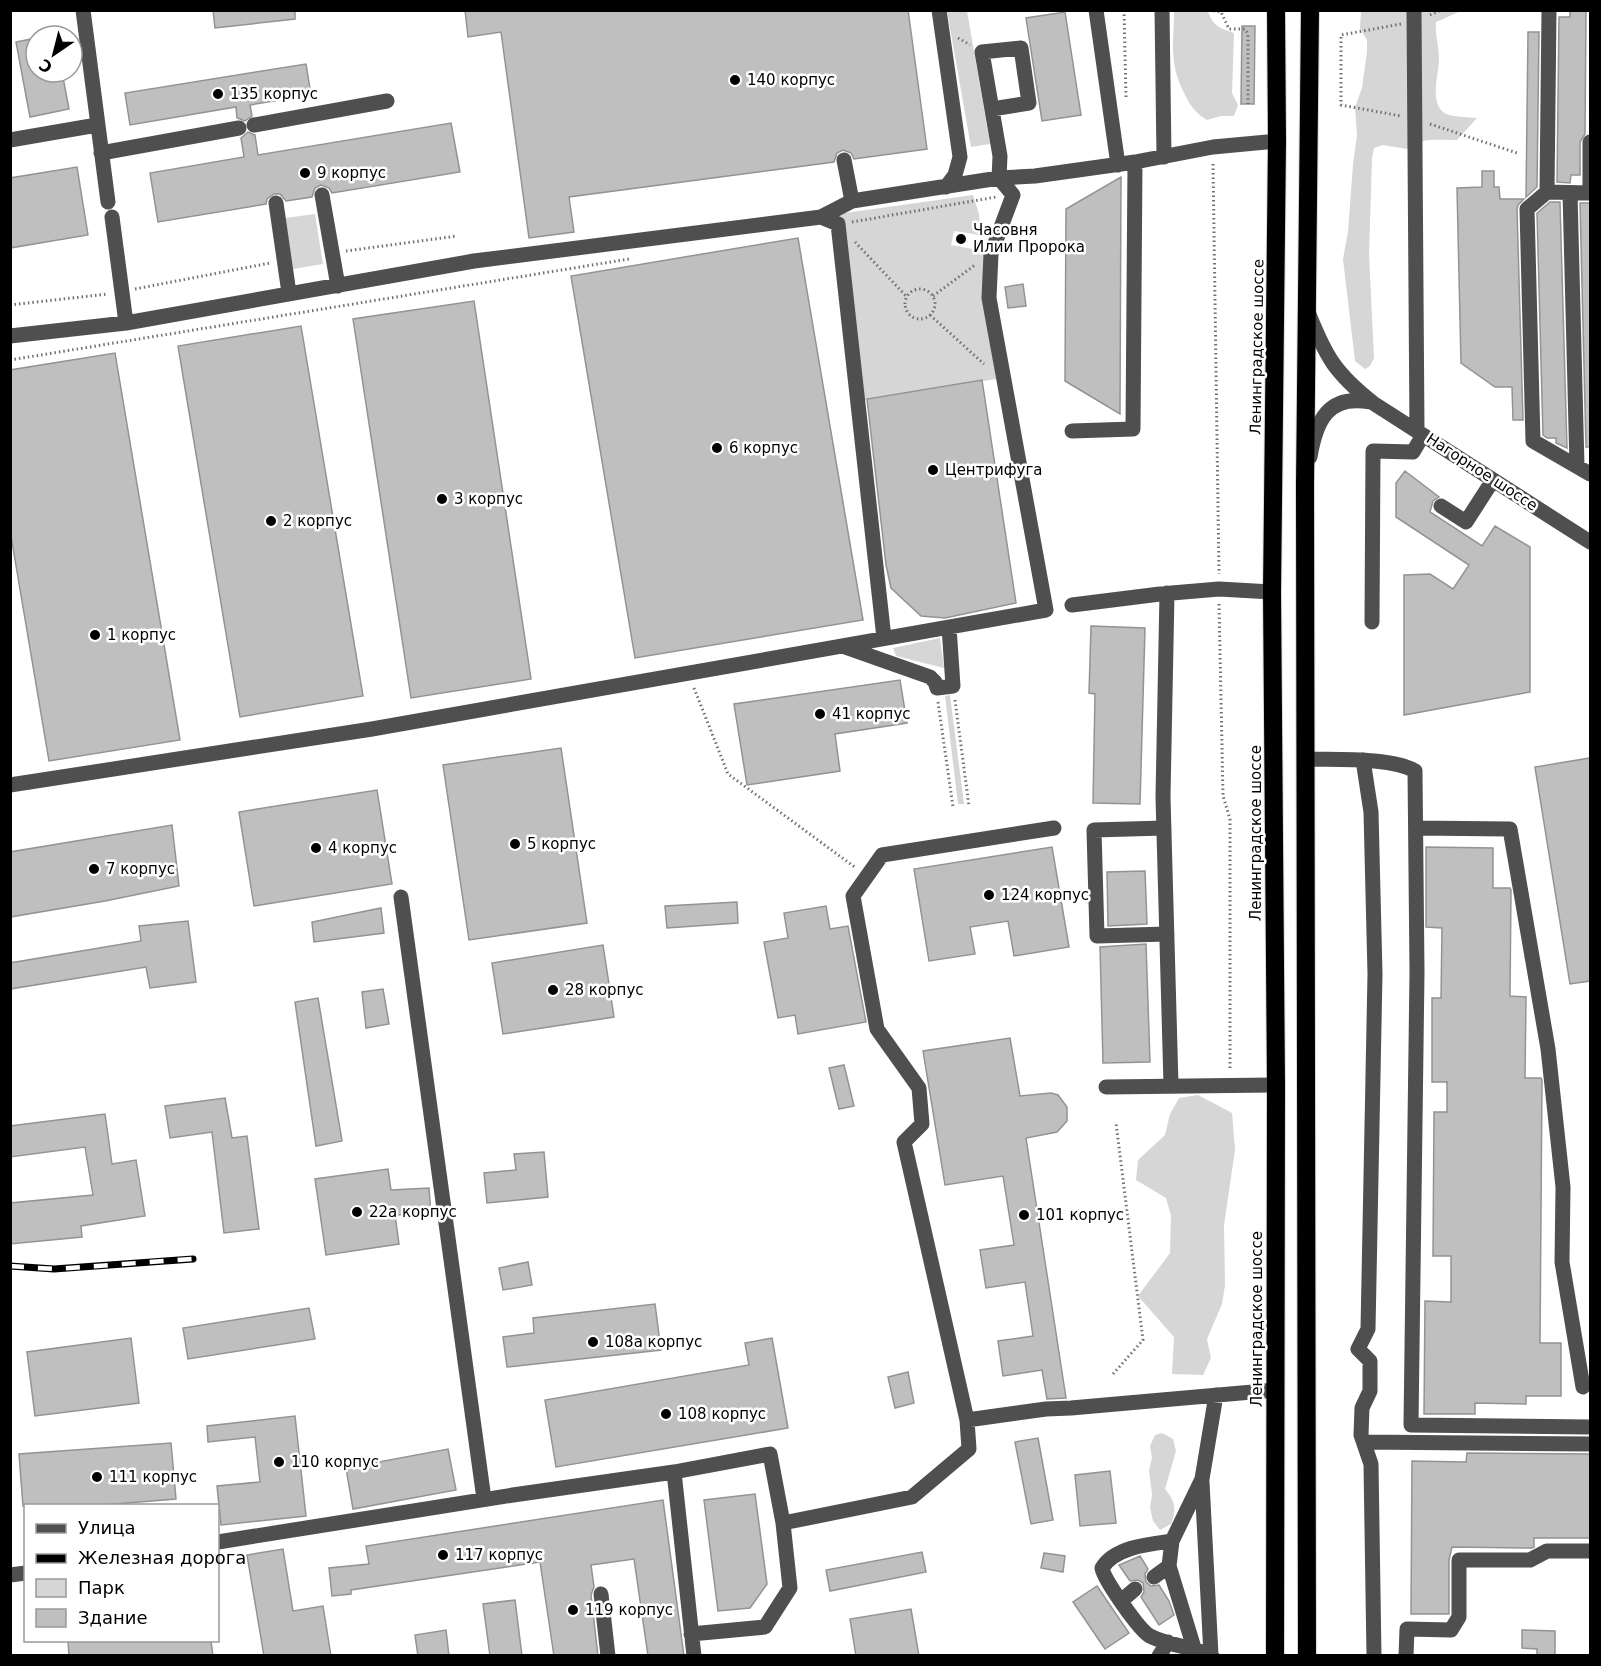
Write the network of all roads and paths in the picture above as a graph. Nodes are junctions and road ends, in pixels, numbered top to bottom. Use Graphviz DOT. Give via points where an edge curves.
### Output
graph roads {
  1 [pos="83,10"];
  2 [pos="939,10"];
  3 [pos="1096,10"];
  4 [pos="1124,10"];
  5 [pos="1162,10"];
  6 [pos="1209,10"];
  7 [pos="1276,10"];
  8 [pos="1310,10"];
  9 [pos="1441,10"];
  10 [pos="1549,10"];
  11 [pos="1414,16"];
  12 [pos="942,30"];
  13 [pos="982,52"];
  14 [pos="387,101"];
  15 [pos="1248,104"];
  16 [pos="1126,105"];
  17 [pos="1341,105"];
  18 [pos="992,109"];
  19 [pos="97,125"];
  20 [pos="10,140"];
  21 [pos="1277,141"];
  22 [pos="1590,142"];
  23 [pos="1213,147"];
  24 [pos="100,153"];
  25 [pos="1164,156"];
  26 [pos="844,160"];
  27 [pos="1135,162"];
  28 [pos="1118,165"];
  29 [pos="999,178"];
  30 [pos="946,187"];
  31 [pos="1547,192"];
  32 [pos="1570,193"];
  33 [pos="1590,193"];
  34 [pos="322,195"];
  35 [pos="1013,195"];
  36 [pos="852,201"];
  37 [pos="276,203"];
  38 [pos="821,217"];
  39 [pos="838,224"];
  40 [pos="457,236"];
  41 [pos="331,253"];
  42 [pos="991,254"];
  43 [pos="638,257"];
  44 [pos="284,260"];
  45 [pos="338,285"];
  46 [pos="122,292"];
  47 [pos="290,293"];
  48 [pos="933,296"];
  49 [pos="907,297"];
  50 [pos="10,305"];
  51 [pos="1308,312"];
  52 [pos="930,315"];
  53 [pos="126,323"];
  54 [pos="10,336"];
  55 [pos="10,360"];
  56 [pos="1005,383"];
  57 [pos="1373,403"];
  58 [pos="1072,431"];
  59 [pos="1420,433"];
  60 [pos="1584,470"];
  61 [pos="1493,480"];
  62 [pos="1305,485"];
  63 [pos="1441,506"];
  64 [pos="1590,542"];
  65 [pos="1219,589"];
  66 [pos="1272,592"];
  67 [pos="1167,593"];
  68 [pos="1072,605"];
  69 [pos="1372,622"];
  70 [pos="949,627"];
  71 [pos="885,638"];
  72 [pos="843,646"];
  73 [pos="688,673"];
  74 [pos="953,686"];
  75 [pos="936,688"];
  76 [pos="1306,759"];
  77 [pos="1363,760"];
  78 [pos="10,785"];
  79 [pos="969,806"];
  80 [pos="953,807"];
  81 [pos="1054,828"];
  82 [pos="1164,828"];
  83 [pos="1416,828"];
  84 [pos="868,876"];
  85 [pos="401,897"];
  86 [pos="1167,934"];
  87 [pos="1171,1085"];
  88 [pos="1230,1085"];
  89 [pos="1276,1085"];
  90 [pos="1106,1087"];
  91 [pos="1116,1123"];
  92 [pos="1113,1374"];
  93 [pos="1583,1387"];
  94 [pos="1274,1390"];
  95 [pos="1216,1395"];
  96 [pos="967,1420"];
  97 [pos="1590,1426"];
  98 [pos="1364,1442"];
  99 [pos="1590,1444"];
  100 [pos="674,1472"];
  101 [pos="1202,1479"];
  102 [pos="484,1499"];
  103 [pos="783,1522"];
  104 [pos="1172,1541"];
  105 [pos="219,1542"];
  106 [pos="1590,1551"];
  107 [pos="1169,1566"];
  108 [pos="1154,1577"];
  109 [pos="1135,1589"];
  110 [pos="601,1594"];
  111 [pos="1121,1601"];
  112 [pos="691,1634"];
  113 [pos="1168,1642"];
  114 [pos="1194,1648"];
  115 [pos="1212,1655"];
  116 [pos="608,1656"];
  117 [pos="694,1656"];
  118 [pos="1159,1656"];
  119 [pos="1275,1656"];
  120 [pos="1307,1656"];
  121 [pos="1374,1656"];
  122 [pos="1406,1656"];
  1 -- 19 [label="street"];
  2 -- 12 [label="street"];
  3 -- 28 [label="street"];
  4 -- 16 [label="path"];
  5 -- 25 [label="street"];
  6 -- 15 [label="path" via="1221,12 1229,29 1245,29 1248,34"];
  7 -- 21 [label="highway, Ленинградское шоссе"];
  8 -- 51 [label="highway"];
  9 -- 11 [label="path"];
  10 -- 31 [label="street"];
  11 -- 17 [label="path" via="1341,35"];
  11 -- 59 [label="street"];
  12 -- 13 [label="path"];
  12 -- 30 [label="street" via="960,157 955,175"];
  13 -- 18 [label="street"];
  13 -- 18 [label="street" via="1020,48 1029,103"];
  14 -- 24 [label="street"];
  18 -- 29 [label="street" via="1000,156"];
  19 -- 20 [label="street"];
  19 -- 24 [label="street"];
  21 -- 23 [label="street"];
  21 -- 66 [label="highway, Ленинградское шоссе"];
  22 -- 33 [label="street"];
  23 -- 25 [label="street"];
  23 -- 65 [label="path"];
  24 -- 46 [label="street"];
  25 -- 27 [label="street"];
  26 -- 36 [label="street"];
  27 -- 28 [label="street"];
  27 -- 58 [label="street" via="1133,429"];
  28 -- 29 [label="street"];
  29 -- 30 [label="street"];
  29 -- 35 [label="street"];
  30 -- 36 [label="street"];
  31 -- 32 [label="street"];
  31 -- 60 [label="street" via="1527,209 1533,441"];
  32 -- 33 [label="street"];
  32 -- 60 [label="street"];
  34 -- 41 [label="street"];
  35 -- 39 [label="path"];
  35 -- 42 [label="street"];
  36 -- 38 [label="street"];
  37 -- 44 [label="street"];
  38 -- 39 [label="street"];
  38 -- 45 [label="street" via="474,261"];
  39 -- 49 [label="path"];
  39 -- 71 [label="street"];
  40 -- 41 [label="path"];
  41 -- 45 [label="street"];
  42 -- 48 [label="path"];
  42 -- 56 [label="street" via="989,298"];
  43 -- 55 [label="path"];
  44 -- 46 [label="path"];
  44 -- 47 [label="street"];
  45 -- 47 [label="street"];
  46 -- 50 [label="path"];
  46 -- 53 [label="street"];
  47 -- 53 [label="street"];
  48 -- 49 [label="path" via="922,290"];
  48 -- 52 [label="path" via="935,308"];
  49 -- 52 [label="path" via="906,308 912,316 922,319"];
  51 -- 57 [label="street, Нагорное шоссе" via="1335,368"];
  51 -- 62 [label="highway"];
  52 -- 56 [label="path"];
  53 -- 54 [label="street"];
  56 -- 70 [label="street" via="1046,610"];
  57 -- 59 [label="street, Нагорное шоссе"];
  57 -- 62 [label="street" via="1342,401 1321,420"];
  59 -- 61 [label="street, Нагорное шоссе"];
  59 -- 69 [label="street" via="1413,452 1373,451"];
  61 -- 63 [label="street" via="1466,522"];
  61 -- 64 [label="street, Нагорное шоссе"];
  62 -- 76 [label="highway"];
  65 -- 66 [label="street"];
  65 -- 67 [label="street"];
  65 -- 88 [label="path" via="1223,796 1230,819"];
  66 -- 89 [label="highway, Ленинградское шоссе"];
  67 -- 68 [label="street"];
  67 -- 82 [label="street"];
  70 -- 71 [label="street"];
  70 -- 74 [label="street"];
  71 -- 72 [label="street"];
  72 -- 73 [label="street"];
  72 -- 75 [label="street" via="930,677"];
  73 -- 78 [label="street" via="372,729"];
  73 -- 84 [label="path" via="728,774"];
  74 -- 75 [label="street"];
  74 -- 79 [label="path"];
  75 -- 80 [label="path"];
  76 -- 77 [label="street"];
  76 -- 120 [label="highway"];
  77 -- 83 [label="street" via="1407,766 1415,771"];
  77 -- 98 [label="street" via="1371,812 1375,974 1368,1329 1359,1349 1370,1361 1370,1391 1362,1408"];
  81 -- 84 [label="street" via="882,855"];
  82 -- 86 [label="street"];
  82 -- 86 [label="street" via="1094,830 1095,877 1097,936"];
  83 -- 93 [label="street" via="1509,829 1548,1048 1563,1187 1563,1262"];
  83 -- 97 [label="street" via="1411,1425"];
  84 -- 96 [label="street" via="853,896 877,1029 919,1088 922,1124 904,1142"];
  85 -- 102 [label="street"];
  86 -- 87 [label="street"];
  87 -- 88 [label="street"];
  87 -- 90 [label="street"];
  88 -- 89 [label="street"];
  89 -- 94 [label="highway, Ленинградское шоссе"];
  91 -- 92 [label="path" via="1143,1340"];
  94 -- 95 [label="street"];
  94 -- 119 [label="highway, Ленинградское шоссе"];
  95 -- 96 [label="street" via="1046,1409"];
  95 -- 101 [label="street"];
  96 -- 103 [label="street" via="969,1449 912,1497"];
  98 -- 99 [label="street"];
  98 -- 121 [label="street" via="1371,1464"];
  100 -- 102 [label="street"];
  100 -- 103 [label="street" via="770,1454"];
  100 -- 112 [label="street"];
  101 -- 104 [label="street"];
  101 -- 115 [label="street"];
  102 -- 105 [label="street"];
  103 -- 112 [label="street" via="790,1588 765,1627"];
  104 -- 107 [label="street"];
  104 -- 111 [label="street" via="1135,1546 1105,1563 1103,1574"];
  106 -- 122 [label="street" via="1547,1551 1530,1560 1459,1560 1459,1617 1451,1630 1407,1629"];
  107 -- 108 [label="street"];
  107 -- 114 [label="street"];
  109 -- 111 [label="street"];
  110 -- 116 [label="street"];
  111 -- 113 [label="street" via="1148,1635"];
  112 -- 117 [label="street"];
  113 -- 114 [label="street"];
  113 -- 118 [label="street"];
  114 -- 115 [label="street"];
}
